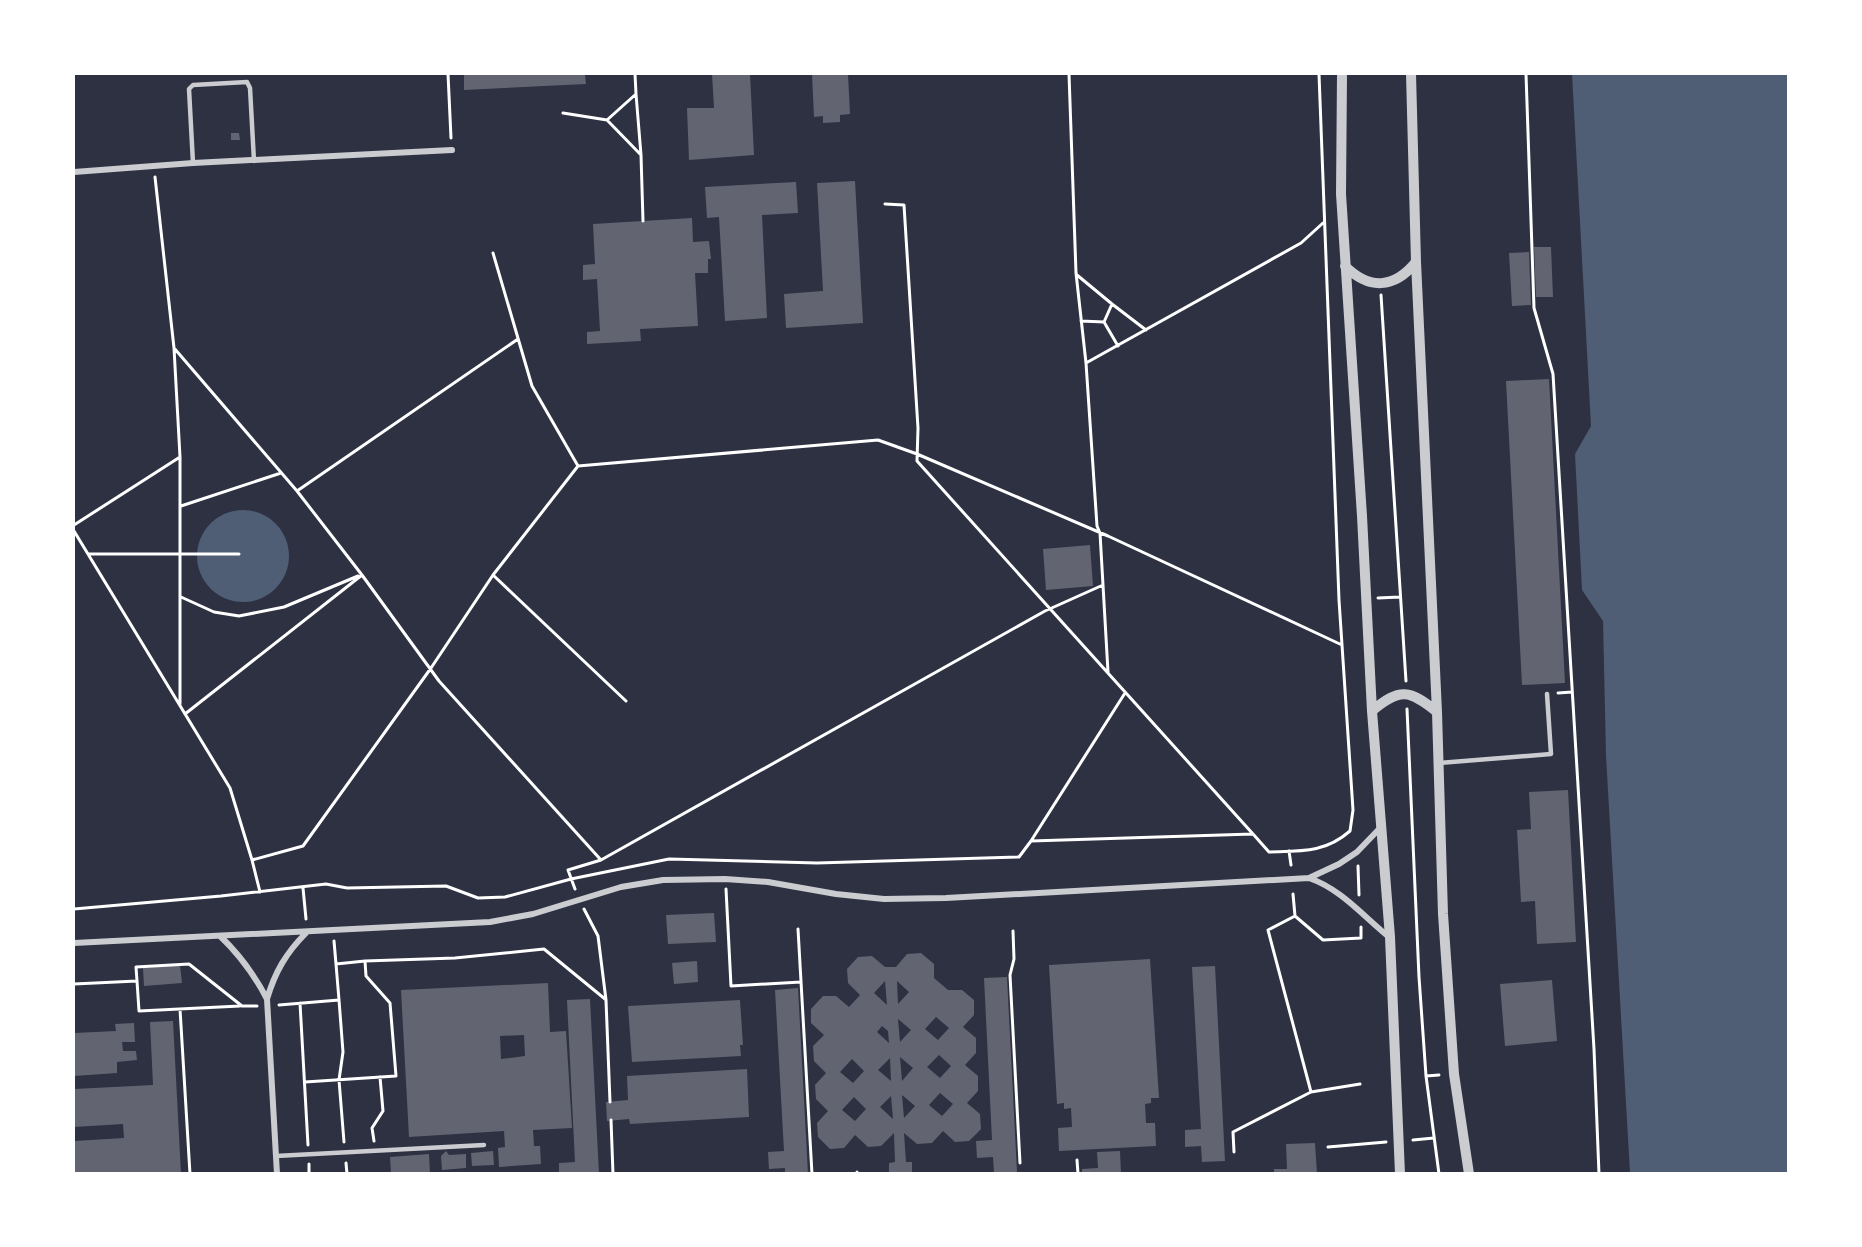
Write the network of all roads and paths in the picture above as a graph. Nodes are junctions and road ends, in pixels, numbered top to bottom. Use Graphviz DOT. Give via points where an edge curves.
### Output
graph roads {
  1 [pos="447,74"];
  2 [pos="635,74"];
  3 [pos="1069,74"];
  4 [pos="1319,74"];
  5 [pos="1342,74"];
  6 [pos="1411,74"];
  7 [pos="1526,74"];
  8 [pos="636,94"];
  9 [pos="563,113"];
  10 [pos="607,120"];
  11 [pos="452,150"];
  12 [pos="641,155"];
  13 [pos="254,161"];
  14 [pos="193,163"];
  15 [pos="154,166"];
  16 [pos="74,172"];
  17 [pos="885,204"];
  18 [pos="643,221"];
  19 [pos="1324,222"];
  20 [pos="493,253"];
  21 [pos="1416,262"];
  22 [pos="1345,266"];
  23 [pos="1076,273"];
  24 [pos="1112,304"];
  25 [pos="1082,321"];
  26 [pos="1104,322"];
  27 [pos="1146,330"];
  28 [pos="518,339"];
  29 [pos="1119,346"];
  30 [pos="174,348"];
  31 [pos="1086,363"];
  32 [pos="917,454"];
  33 [pos="180,457"];
  34 [pos="578,466"];
  35 [pos="282,473"];
  36 [pos="297,491"];
  37 [pos="181,506"];
  38 [pos="74,525"];
  39 [pos="74,531"];
  40 [pos="1100,533"];
  41 [pos="88,554"];
  42 [pos="181,554"];
  43 [pos="239,554"];
  44 [pos="363,575"];
  45 [pos="493,575"];
  46 [pos="1103,585"];
  47 [pos="181,597"];
  48 [pos="1400,597"];
  49 [pos="1367,598"];
  50 [pos="1049,609"];
  51 [pos="1342,645"];
  52 [pos="431,668"];
  53 [pos="1108,674"];
  54 [pos="1126,692"];
  55 [pos="1547,694"];
  56 [pos="626,700"];
  57 [pos="180,706"];
  58 [pos="1372,711"];
  59 [pos="1437,712"];
  60 [pos="185,714"];
  61 [pos="1439,763"];
  62 [pos="1382,826"];
  63 [pos="1253,834"];
  64 [pos="1031,840"];
  65 [pos="1357,852"];
  66 [pos="252,860"];
  67 [pos="602,860"];
  68 [pos="1290,864"];
  69 [pos="1309,878"];
  70 [pos="725,879"];
  71 [pos="303,888"];
  72 [pos="260,892"];
  73 [pos="1293,894"];
  74 [pos="579,899"];
  75 [pos="1359,900"];
  76 [pos="1295,916"];
  77 [pos="1361,926"];
  78 [pos="798,929"];
  79 [pos="1012,931"];
  80 [pos="333,932"];
  81 [pos="307,933"];
  82 [pos="220,936"];
  83 [pos="1389,937"];
  84 [pos="74,944"];
  85 [pos="365,961"];
  86 [pos="336,964"];
  87 [pos="137,981"];
  88 [pos="801,982"];
  89 [pos="74,984"];
  90 [pos="339,1000"];
  91 [pos="606,1000"];
  92 [pos="267,1002"];
  93 [pos="300,1003"];
  94 [pos="242,1006"];
  95 [pos="180,1009"];
  96 [pos="1426,1076"];
  97 [pos="380,1077"];
  98 [pos="339,1080"];
  99 [pos="305,1082"];
  100 [pos="1360,1084"];
  101 [pos="1311,1092"];
  102 [pos="610,1102"];
  103 [pos="611,1120"];
  104 [pos="1434,1138"];
  105 [pos="1397,1141"];
  106 [pos="484,1145"];
  107 [pos="1328,1147"];
  108 [pos="375,1151"];
  109 [pos="345,1152"];
  110 [pos="1234,1152"];
  111 [pos="308,1154"];
  112 [pos="276,1156"];
  113 [pos="1077,1160"];
  114 [pos="1020,1163"];
  115 [pos="190,1173"];
  116 [pos="277,1173"];
  117 [pos="309,1173"];
  118 [pos="347,1173"];
  119 [pos="613,1173"];
  120 [pos="812,1173"];
  121 [pos="1078,1173"];
  122 [pos="1400,1173"];
  123 [pos="1439,1173"];
  124 [pos="1469,1173"];
  125 [pos="1599,1173"];
  1 -- 11 [label="path"];
  2 -- 8 [label="path"];
  3 -- 23 [label="path"];
  4 -- 19 [label="path"];
  5 -- 22 [label="street"];
  6 -- 21 [label="street"];
  7 -- 125 [label="path" via="1534,308 1553,374"];
  8 -- 10 [label="path"];
  8 -- 12 [label="path"];
  9 -- 10 [label="path"];
  10 -- 12 [label="path"];
  11 -- 13 [label="street"];
  12 -- 18 [label="path"];
  13 -- 14 [label="street"];
  13 -- 14 [label="lane" via="247,82 190,87"];
  14 -- 15 [label="street"];
  15 -- 16 [label="street"];
  15 -- 30 [label="path"];
  17 -- 32 [label="path" via="904,205"];
  19 -- 27 [label="path" via="1301,243"];
  19 -- 51 [label="path"];
  20 -- 28 [label="path"];
  21 -- 22 [label="street" via="1396,281 1380,284 1355,276"];
  21 -- 59 [label="street"];
  22 -- 49 [label="street"];
  23 -- 24 [label="path"];
  23 -- 25 [label="path"];
  24 -- 26 [label="path"];
  24 -- 27 [label="path"];
  25 -- 26 [label="path"];
  25 -- 31 [label="path"];
  26 -- 29 [label="path"];
  27 -- 29 [label="path"];
  28 -- 34 [label="path" via="532,386"];
  28 -- 36 [label="path"];
  29 -- 31 [label="path"];
  30 -- 33 [label="path"];
  30 -- 35 [label="path"];
  31 -- 40 [label="path"];
  32 -- 34 [label="path" via="878,440"];
  32 -- 40 [label="path"];
  32 -- 50 [label="path" via="917,461"];
  33 -- 37 [label="path"];
  33 -- 38 [label="path"];
  34 -- 45 [label="path"];
  35 -- 36 [label="path"];
  35 -- 37 [label="path"];
  36 -- 44 [label="path"];
  37 -- 42 [label="path"];
  39 -- 41 [label="path"];
  40 -- 46 [label="path"];
  40 -- 51 [label="path"];
  41 -- 42 [label="path"];
  41 -- 57 [label="path"];
  42 -- 43 [label="path"];
  42 -- 47 [label="path"];
  44 -- 47 [label="path" via="284,607 238,616 214,612"];
  44 -- 52 [label="path"];
  44 -- 60 [label="path"];
  45 -- 52 [label="path"];
  45 -- 56 [label="path"];
  46 -- 50 [label="path"];
  46 -- 53 [label="path"];
  47 -- 57 [label="path"];
  48 -- 49 [label="path"];
  49 -- 58 [label="street"];
  50 -- 53 [label="path"];
  50 -- 67 [label="path"];
  51 -- 68 [label="path" via="1353,810 1350,831 1325,848 1289,851"];
  52 -- 66 [label="path" via="303,846"];
  52 -- 67 [label="path"];
  53 -- 54 [label="path"];
  54 -- 63 [label="path"];
  54 -- 64 [label="path"];
  55 -- 61 [label="lane" via="1551,754"];
  57 -- 60 [label="path"];
  58 -- 59 [label="street" via="1384,701 1406,693"];
  58 -- 62 [label="street"];
  59 -- 61 [label="street"];
  60 -- 66 [label="path" via="230,788"];
  61 -- 124 [label="street" via="1450,1022"];
  62 -- 65 [label="street"];
  62 -- 83 [label="street"];
  65 -- 69 [label="street"];
  65 -- 75 [label="path"];
  66 -- 72 [label="path"];
  67 -- 74 [label="path" via="568,870"];
  69 -- 70 [label="street" via="884,899"];
  69 -- 83 [label="street" via="1339,893"];
  70 -- 74 [label="street" via="663,880"];
  70 -- 88 [label="path" via="731,986"];
  71 -- 81 [label="path"];
  73 -- 76 [label="path"];
  74 -- 80 [label="street" via="533,914 490,922"];
  74 -- 91 [label="path" via="598,936"];
  76 -- 77 [label="path" via="1323,940 1361,938"];
  76 -- 101 [label="path" via="1268,930"];
  78 -- 88 [label="path"];
  79 -- 114 [label="path" via="1014,959 1010,975"];
  80 -- 81 [label="street"];
  80 -- 86 [label="path"];
  81 -- 82 [label="street"];
  81 -- 92 [label="street" via="282,962"];
  82 -- 84 [label="street"];
  82 -- 92 [label="street" via="254,975"];
  83 -- 105 [label="street"];
  85 -- 86 [label="path"];
  85 -- 91 [label="path" via="455,958 544,949"];
  85 -- 97 [label="path" via="366,976 390,1003 396,1076"];
  86 -- 90 [label="path"];
  87 -- 89 [label="path"];
  87 -- 94 [label="path" via="136,967 189,964"];
  87 -- 95 [label="path" via="139,1011"];
  88 -- 120 [label="path"];
  90 -- 93 [label="path"];
  90 -- 98 [label="path" via="343,1052"];
  91 -- 102 [label="path"];
  92 -- 93 [label="path"];
  92 -- 94 [label="path"];
  92 -- 112 [label="street"];
  93 -- 99 [label="path"];
  94 -- 95 [label="path"];
  95 -- 115 [label="path"];
  96 -- 104 [label="path"];
  97 -- 98 [label="path"];
  97 -- 108 [label="path" via="383,1111 372,1128"];
  98 -- 99 [label="path"];
  98 -- 109 [label="path"];
  99 -- 111 [label="path"];
  100 -- 101 [label="path"];
  101 -- 110 [label="path" via="1233,1132"];
  103 -- 119 [label="path"];
  104 -- 105 [label="path"];
  104 -- 123 [label="path"];
  105 -- 107 [label="path"];
  105 -- 122 [label="street"];
  106 -- 108 [label="lane"];
  108 -- 109 [label="lane"];
  109 -- 111 [label="lane"];
  109 -- 118 [label="path"];
  111 -- 112 [label="lane"];
  111 -- 117 [label="path"];
  112 -- 116 [label="street"];
  113 -- 121 [label="path"];
}
